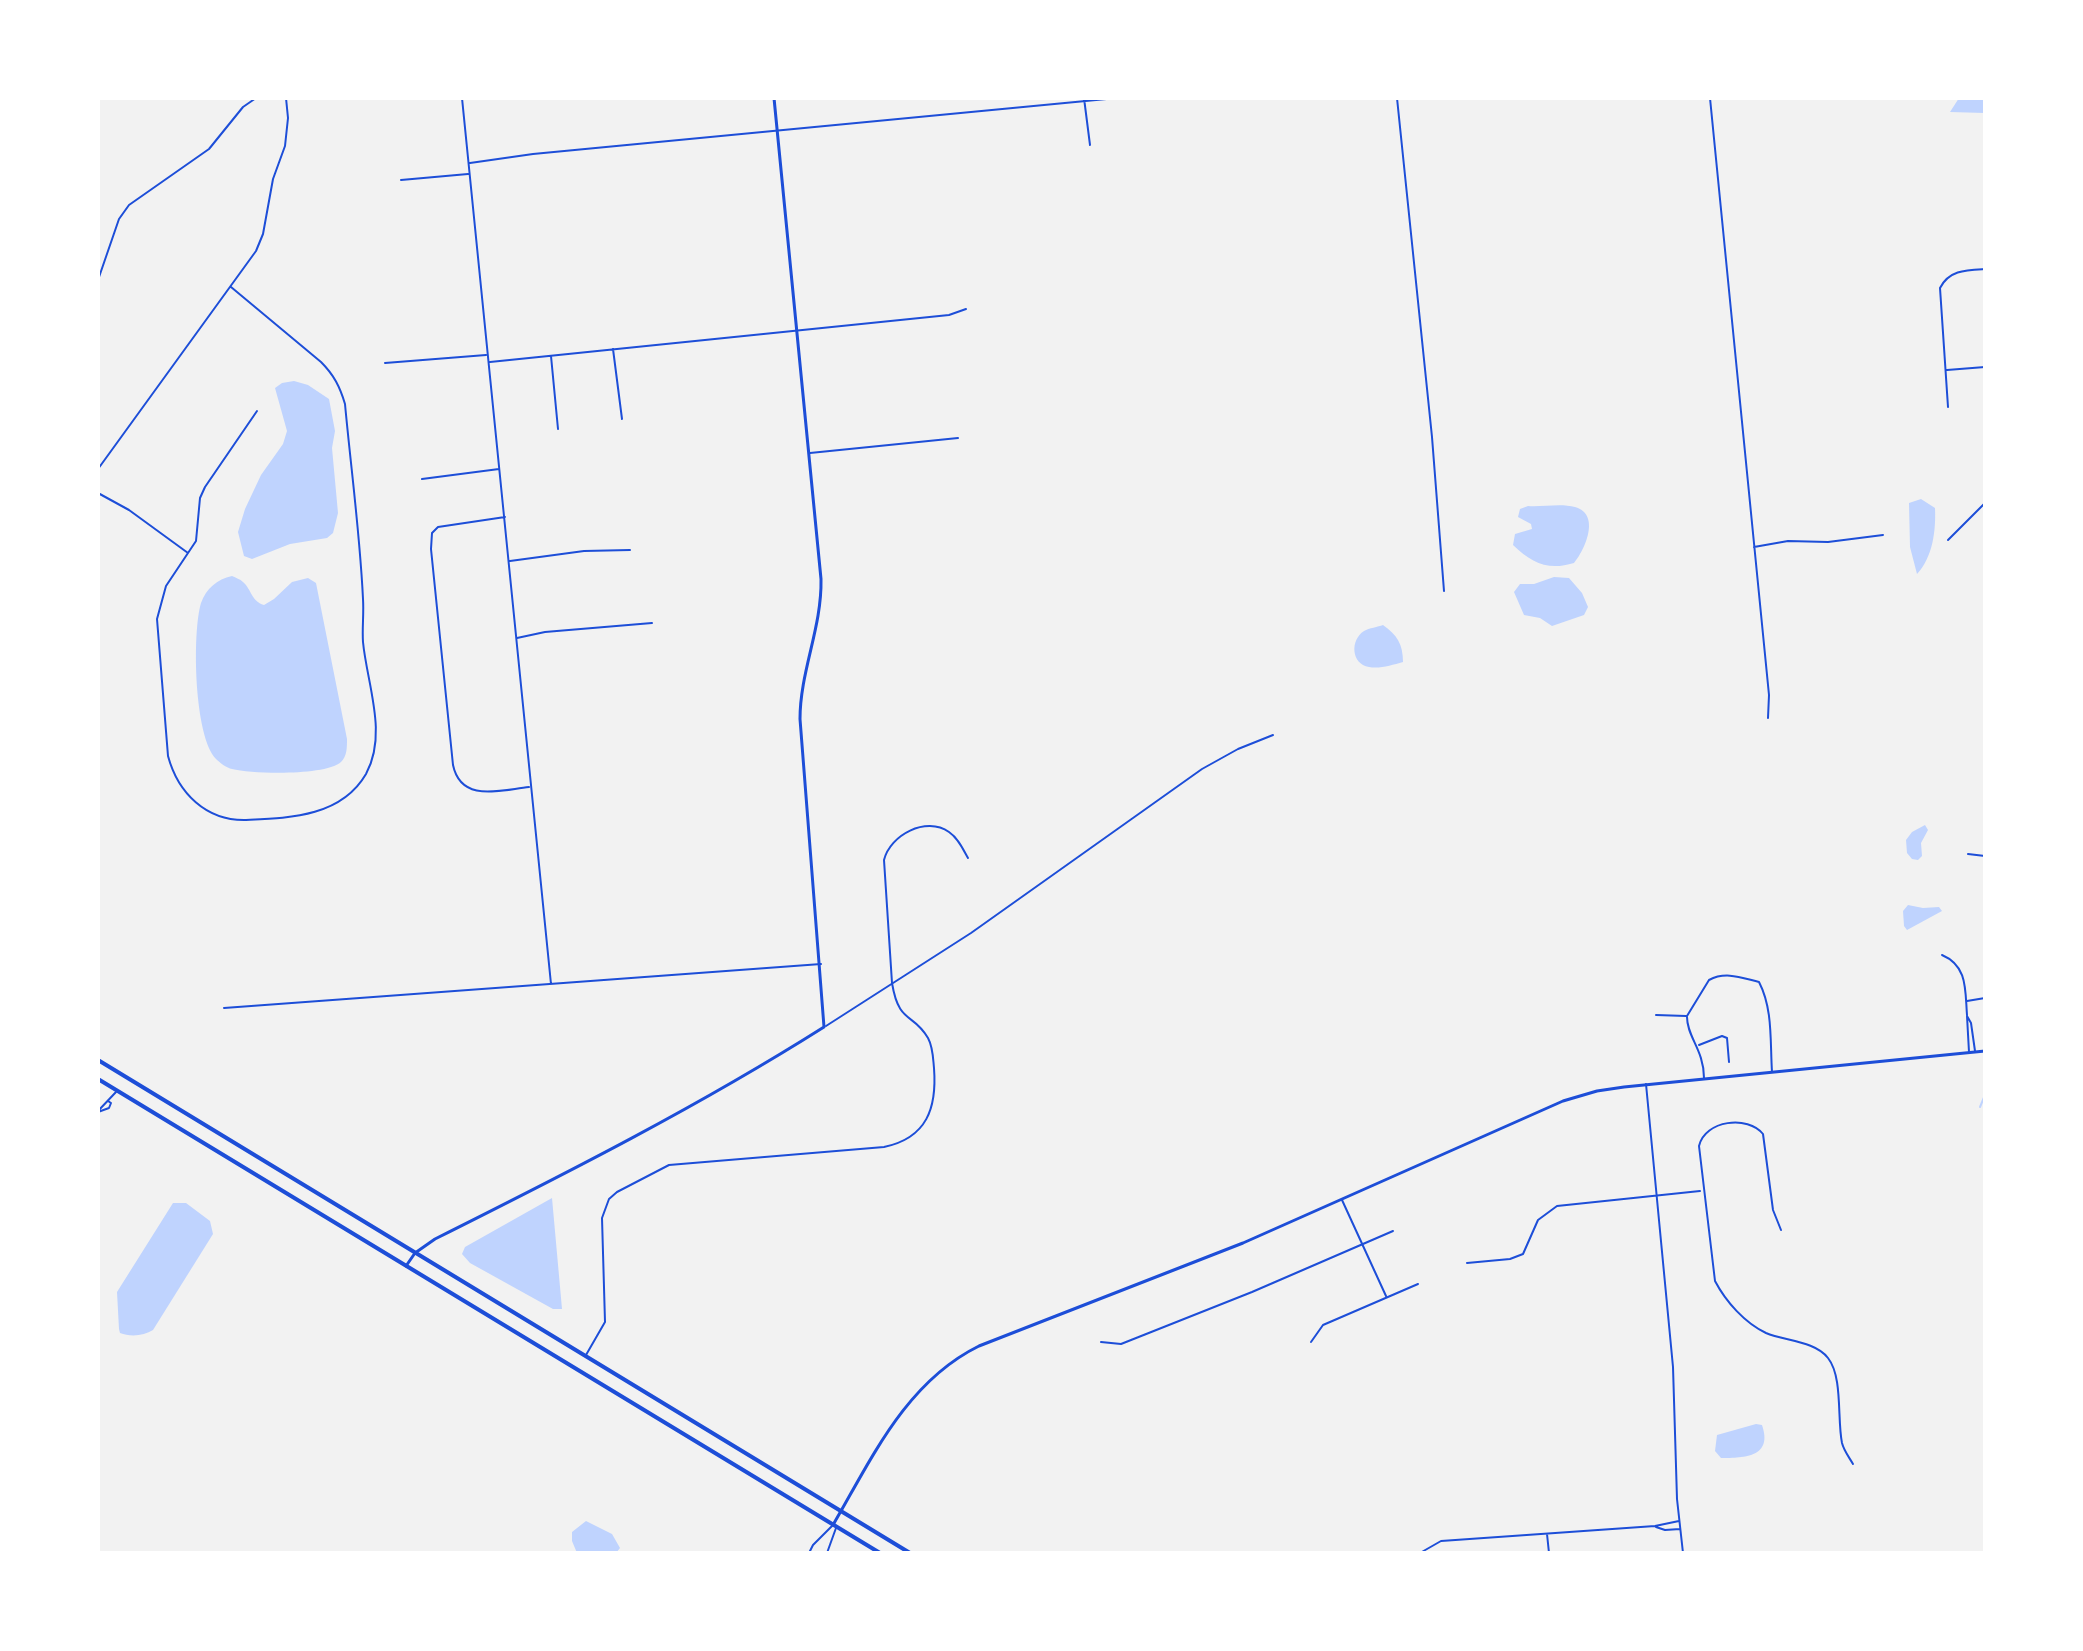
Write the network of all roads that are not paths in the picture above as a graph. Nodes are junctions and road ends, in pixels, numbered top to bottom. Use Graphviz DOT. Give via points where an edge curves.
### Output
graph roads {
  1 [pos="256,98"];
  2 [pos="286,98"];
  3 [pos="462,98"];
  4 [pos="774,98"];
  5 [pos="1117,98"];
  6 [pos="1397,98"];
  7 [pos="1710,98"];
  8 [pos="1084,99"];
  9 [pos="777,130"];
  10 [pos="1090,145"];
  11 [pos="468,163"];
  12 [pos="469,174"];
  13 [pos="401,180"];
  14 [pos="1985,269"];
  15 [pos="98,280"];
  16 [pos="231,287"];
  17 [pos="966,309"];
  18 [pos="797,330"];
  19 [pos="613,348"];
  20 [pos="487,355"];
  21 [pos="551,355"];
  22 [pos="488,362"];
  23 [pos="385,363"];
  24 [pos="1985,367"];
  25 [pos="1946,370"];
  26 [pos="1948,407"];
  27 [pos="257,411"];
  28 [pos="622,419"];
  29 [pos="558,429"];
  30 [pos="958,438"];
  31 [pos="809,453"];
  32 [pos="98,469"];
  33 [pos="500,469"];
  34 [pos="422,479"];
  35 [pos="98,493"];
  36 [pos="1985,503"];
  37 [pos="505,517"];
  38 [pos="1883,535"];
  39 [pos="1948,540"];
  40 [pos="1754,547"];
  41 [pos="630,550"];
  42 [pos="189,554"];
  43 [pos="509,561"];
  44 [pos="1444,591"];
  45 [pos="652,623"];
  46 [pos="516,638"];
  47 [pos="1768,718"];
  48 [pos="1273,735"];
  49 [pos="530,787"];
  50 [pos="1968,854"];
  51 [pos="1985,856"];
  52 [pos="968,858"];
  53 [pos="1942,955"];
  54 [pos="821,964"];
  55 [pos="892,983"];
  56 [pos="551,984"];
  57 [pos="1985,998"];
  58 [pos="1966,1001"];
  59 [pos="224,1008"];
  60 [pos="1656,1015"];
  61 [pos="1687,1016"];
  62 [pos="1967,1016"];
  63 [pos="824,1027"];
  64 [pos="1697,1046"];
  65 [pos="1985,1051"];
  66 [pos="1969,1052"];
  67 [pos="1975,1052"];
  68 [pos="98,1060"];
  69 [pos="1729,1062"];
  70 [pos="1772,1072"];
  71 [pos="1704,1078"];
  72 [pos="98,1079"];
  73 [pos="1646,1084"];
  74 [pos="118,1091"];
  75 [pos="98,1112"];
  76 [pos="1703,1190"];
  77 [pos="1656,1195"];
  78 [pos="1342,1199"];
  79 [pos="1781,1230"];
  80 [pos="1393,1231"];
  81 [pos="1362,1244"];
  82 [pos="415,1253"];
  83 [pos="1467,1263"];
  84 [pos="406,1266"];
  85 [pos="1418,1284"];
  86 [pos="1386,1297"];
  87 [pos="1101,1342"];
  88 [pos="1311,1342"];
  89 [pos="586,1356"];
  90 [pos="1853,1464"];
  91 [pos="841,1511"];
  92 [pos="1680,1521"];
  93 [pos="835,1526"];
  94 [pos="1655,1526"];
  95 [pos="1680,1529"];
  96 [pos="1547,1533"];
  97 [pos="809,1553"];
  98 [pos="827,1553"];
  99 [pos="880,1553"];
  100 [pos="910,1553"];
  101 [pos="1420,1553"];
  102 [pos="1549,1553"];
  103 [pos="1683,1553"];
  1 -- 15 [label="street" via="209,149 129,205"];
  2 -- 16 [label="street" via="288,130 263,234"];
  3 -- 11 [label="street"];
  4 -- 9 [label="street"];
  5 -- 8 [label="street"];
  6 -- 44 [label="street"];
  7 -- 40 [label="street"];
  8 -- 9 [label="street"];
  8 -- 10 [label="street"];
  9 -- 11 [label="street"];
  9 -- 18 [label="street"];
  11 -- 12 [label="street"];
  12 -- 13 [label="street"];
  12 -- 20 [label="street"];
  14 -- 25 [label="street" via="1953,273 1941,285"];
  16 -- 32 [label="street"];
  16 -- 42 [label="street" via="321,362 345,404 363,644 376,733 365,775 342,800 307,814 229,819 197,805 178,783 168,756 157,619 166,586"];
  17 -- 18 [label="street"];
  18 -- 19 [label="street"];
  18 -- 31 [label="street"];
  19 -- 21 [label="street"];
  19 -- 28 [label="street"];
  20 -- 22 [label="street"];
  20 -- 23 [label="street"];
  21 -- 22 [label="street"];
  21 -- 29 [label="street"];
  22 -- 33 [label="street"];
  24 -- 25 [label="street"];
  25 -- 26 [label="street"];
  27 -- 42 [label="street" via="205,487 198,536"];
  30 -- 31 [label="street"];
  31 -- 54 [label="street" via="821,592 800,719"];
  33 -- 34 [label="street"];
  33 -- 37 [label="street"];
  35 -- 42 [label="street"];
  36 -- 39 [label="street"];
  37 -- 43 [label="street"];
  37 -- 49 [label="street" via="442,525 432,533 431,549 457,780 473,791"];
  38 -- 40 [label="street"];
  40 -- 47 [label="street"];
  41 -- 43 [label="street"];
  43 -- 46 [label="street"];
  45 -- 46 [label="street"];
  46 -- 49 [label="street"];
  48 -- 55 [label="street" via="1202,769"];
  49 -- 56 [label="street"];
  50 -- 51 [label="street"];
  52 -- 55 [label="street" via="954,835 929,826 915,828 885,853"];
  53 -- 58 [label="street" via="1961,968"];
  54 -- 56 [label="street"];
  54 -- 63 [label="street"];
  55 -- 63 [label="street"];
  55 -- 89 [label="street" via="900,1012 931,1042 935,1088 925,1122 894,1145 669,1165 617,1192 602,1218 605,1322"];
  56 -- 59 [label="street"];
  57 -- 58 [label="street"];
  58 -- 62 [label="street"];
  60 -- 61 [label="street"];
  61 -- 64 [label="street"];
  61 -- 70 [label="street" via="1714,977 1759,982 1770,1018"];
  62 -- 66 [label="street"];
  62 -- 67 [label="street"];
  63 -- 82 [label="street" via="709,1097"];
  64 -- 69 [label="street" via="1727,1038"];
  64 -- 71 [label="street"];
  65 -- 67 [label="street"];
  66 -- 67 [label="street"];
  66 -- 70 [label="street"];
  68 -- 82 [label="highway"];
  70 -- 71 [label="street"];
  71 -- 73 [label="street"];
  72 -- 74 [label="highway"];
  73 -- 77 [label="street"];
  73 -- 78 [label="street" via="1563,1101"];
  74 -- 75 [label="street"];
  74 -- 84 [label="highway"];
  76 -- 77 [label="street"];
  76 -- 79 [label="street" via="1701,1137 1716,1126 1751,1125 1766,1142 1773,1210"];
  76 -- 90 [label="street" via="1715,1281 1754,1326 1827,1356 1835,1374 1842,1442"];
  77 -- 83 [label="street" via="1557,1206 1538,1220 1523,1254"];
  77 -- 92 [label="street" via="1673,1367"];
  78 -- 81 [label="street"];
  78 -- 91 [label="street" via="957,1358 931,1377 902,1410"];
  80 -- 81 [label="street"];
  81 -- 86 [label="street"];
  81 -- 87 [label="street" via="1121,1344"];
  82 -- 84 [label="street"];
  82 -- 89 [label="highway"];
  84 -- 93 [label="highway"];
  85 -- 86 [label="street"];
  86 -- 88 [label="street" via="1323,1325"];
  89 -- 91 [label="highway"];
  91 -- 93 [label="street"];
  91 -- 100 [label="highway"];
  92 -- 94 [label="street"];
  92 -- 95 [label="street"];
  93 -- 97 [label="street"];
  93 -- 98 [label="street"];
  93 -- 99 [label="highway"];
  94 -- 95 [label="street"];
  94 -- 96 [label="street"];
  95 -- 103 [label="street"];
  96 -- 101 [label="street" via="1441,1541"];
  96 -- 102 [label="street"];
}
